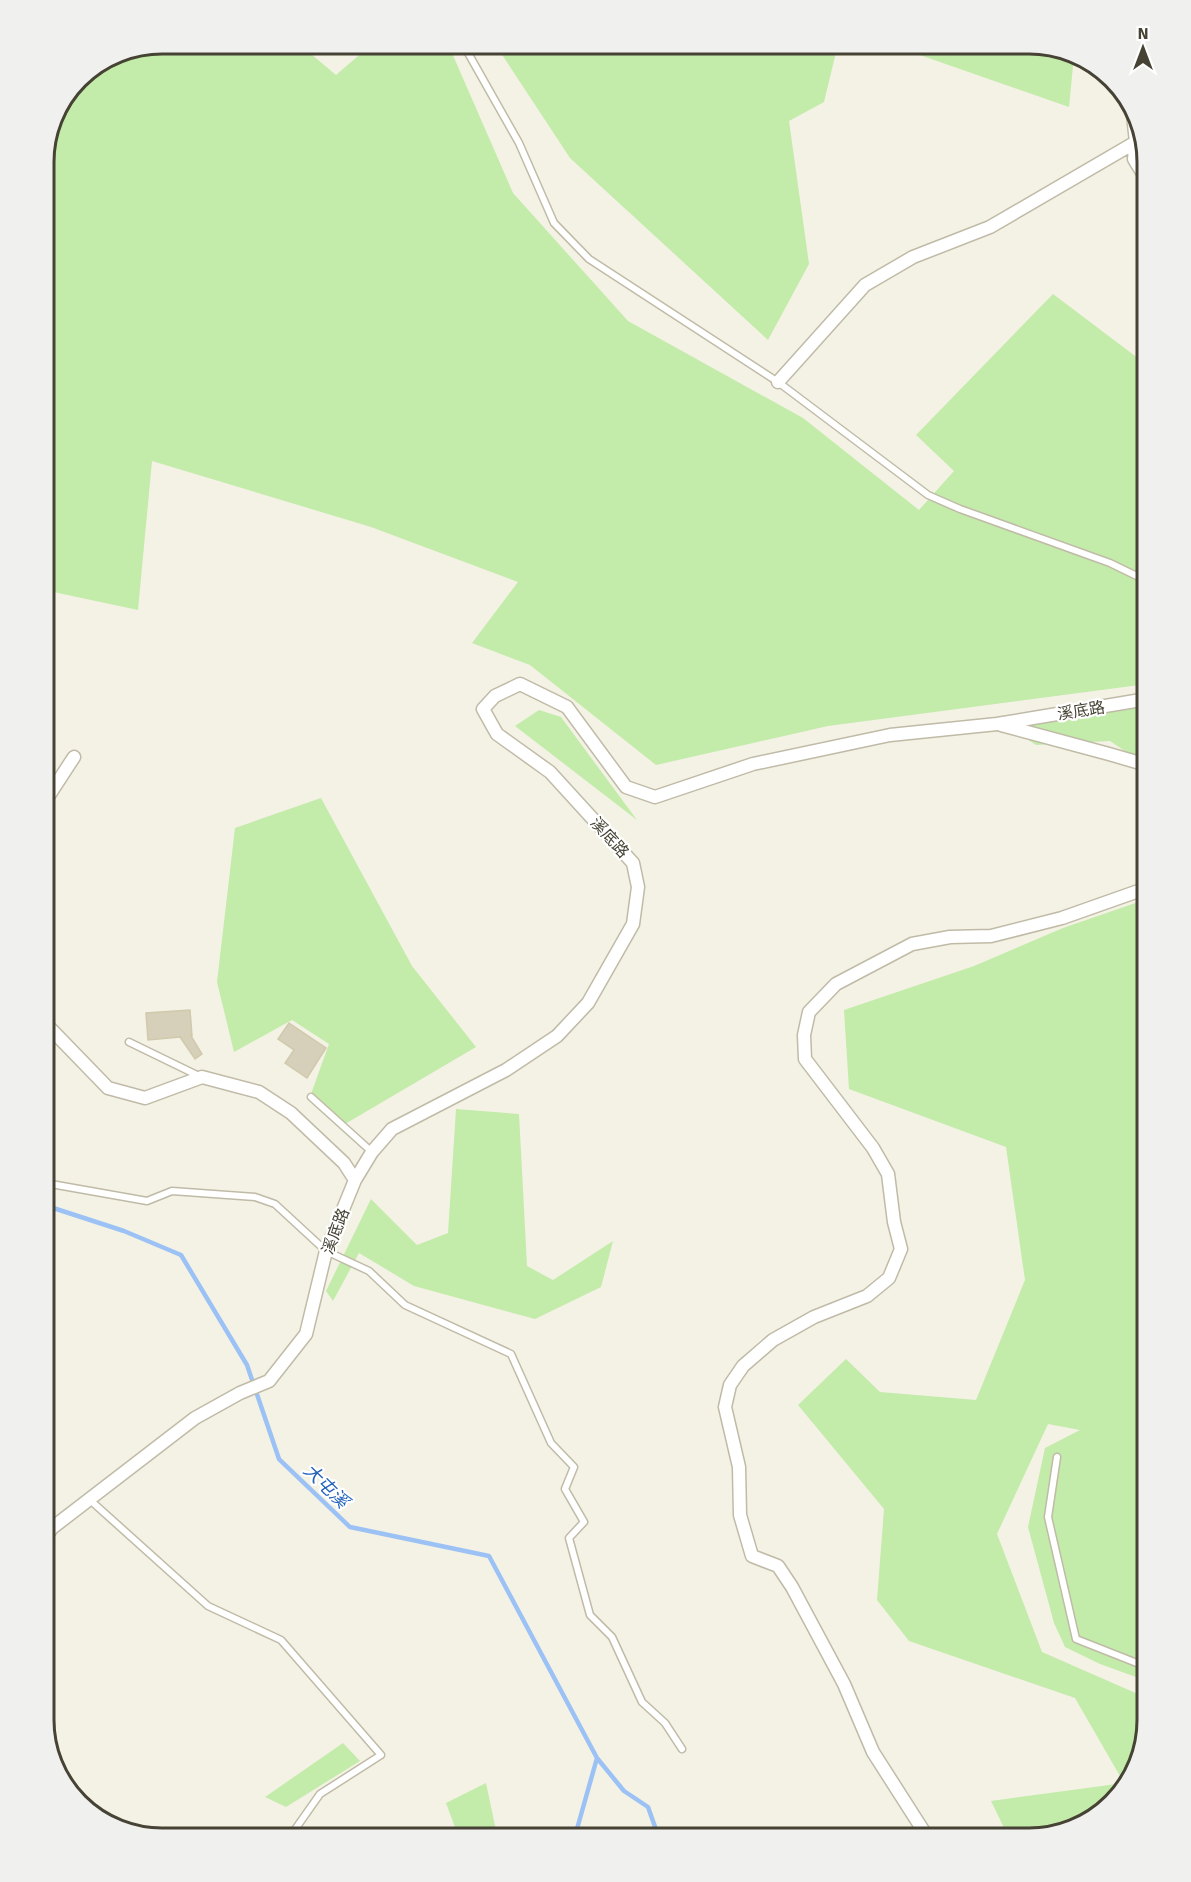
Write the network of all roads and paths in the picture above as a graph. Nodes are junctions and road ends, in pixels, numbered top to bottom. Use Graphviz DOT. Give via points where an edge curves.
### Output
graph roads {
  1 [pos="469,54"];
  2 [pos="1135,143"];
  3 [pos="1136,146"];
  4 [pos="1137,164"];
  5 [pos="778,382"];
  6 [pos="1137,576"];
  7 [pos="1137,701"];
  8 [pos="997,724"];
  9 [pos="74,757"];
  10 [pos="1137,762"];
  11 [pos="54,788"];
  12 [pos="1137,892"];
  13 [pos="54,1032"];
  14 [pos="129,1042"];
  15 [pos="202,1077"];
  16 [pos="311,1097"];
  17 [pos="372,1152"];
  18 [pos="355,1180"];
  19 [pos="54,1185"];
  20 [pos="326,1251"];
  21 [pos="1057,1457"];
  22 [pos="88,1499"];
  23 [pos="54,1526"];
  24 [pos="1137,1663"];
  25 [pos="682,1749"];
  26 [pos="296,1828"];
  27 [pos="922,1828"];
  1 -- 5 [label="lane" via="519,144 554,223 589,259"];
  2 -- 5 [label="street" via="990,227 913,257 865,285"];
  3 -- 4 [label="street"];
  5 -- 6 [label="lane" via="928,495"];
  7 -- 8 [label="street, 溪底路"];
  8 -- 10 [label="street"];
  8 -- 17 [label="street, 溪底路" via="890,735 753,764 655,797 626,787 567,707 520,684 495,696 483,709 497,734 550,772 633,863 638,887 633,924 588,1003 557,1036 506,1070 392,1129"];
  9 -- 11 [label="street"];
  12 -- 27 [label="street" via="1062,918 992,936 950,937 912,944 836,984 808,1012 805,1059 873,1148 888,1174 901,1249 889,1278 867,1296 814,1317 773,1340 743,1366 729,1385 725,1407 739,1467 740,1515 752,1556 778,1566 792,1587 844,1684 873,1752"];
  13 -- 15 [label="street" via="108,1088 145,1098"];
  14 -- 15 [label="lane"];
  15 -- 18 [label="street" via="259,1092 291,1113 344,1163"];
  16 -- 17 [label="lane"];
  17 -- 18 [label="street, 溪底路"];
  18 -- 20 [label="street, 溪底路"];
  19 -- 20 [label="lane" via="147,1201 172,1191 255,1197 275,1204"];
  20 -- 22 [label="street, 溪底路" via="306,1334 269,1381 195,1418"];
  20 -- 25 [label="lane" via="369,1271 405,1305 511,1354 551,1443 574,1467 565,1489 584,1522 569,1538 591,1615 612,1637 642,1702 665,1723"];
  21 -- 24 [label="lane" via="1048,1517 1076,1640"];
  22 -- 23 [label="street, 溪底路"];
  22 -- 26 [label="lane" via="208,1606 281,1640 381,1755 320,1794"];
}
